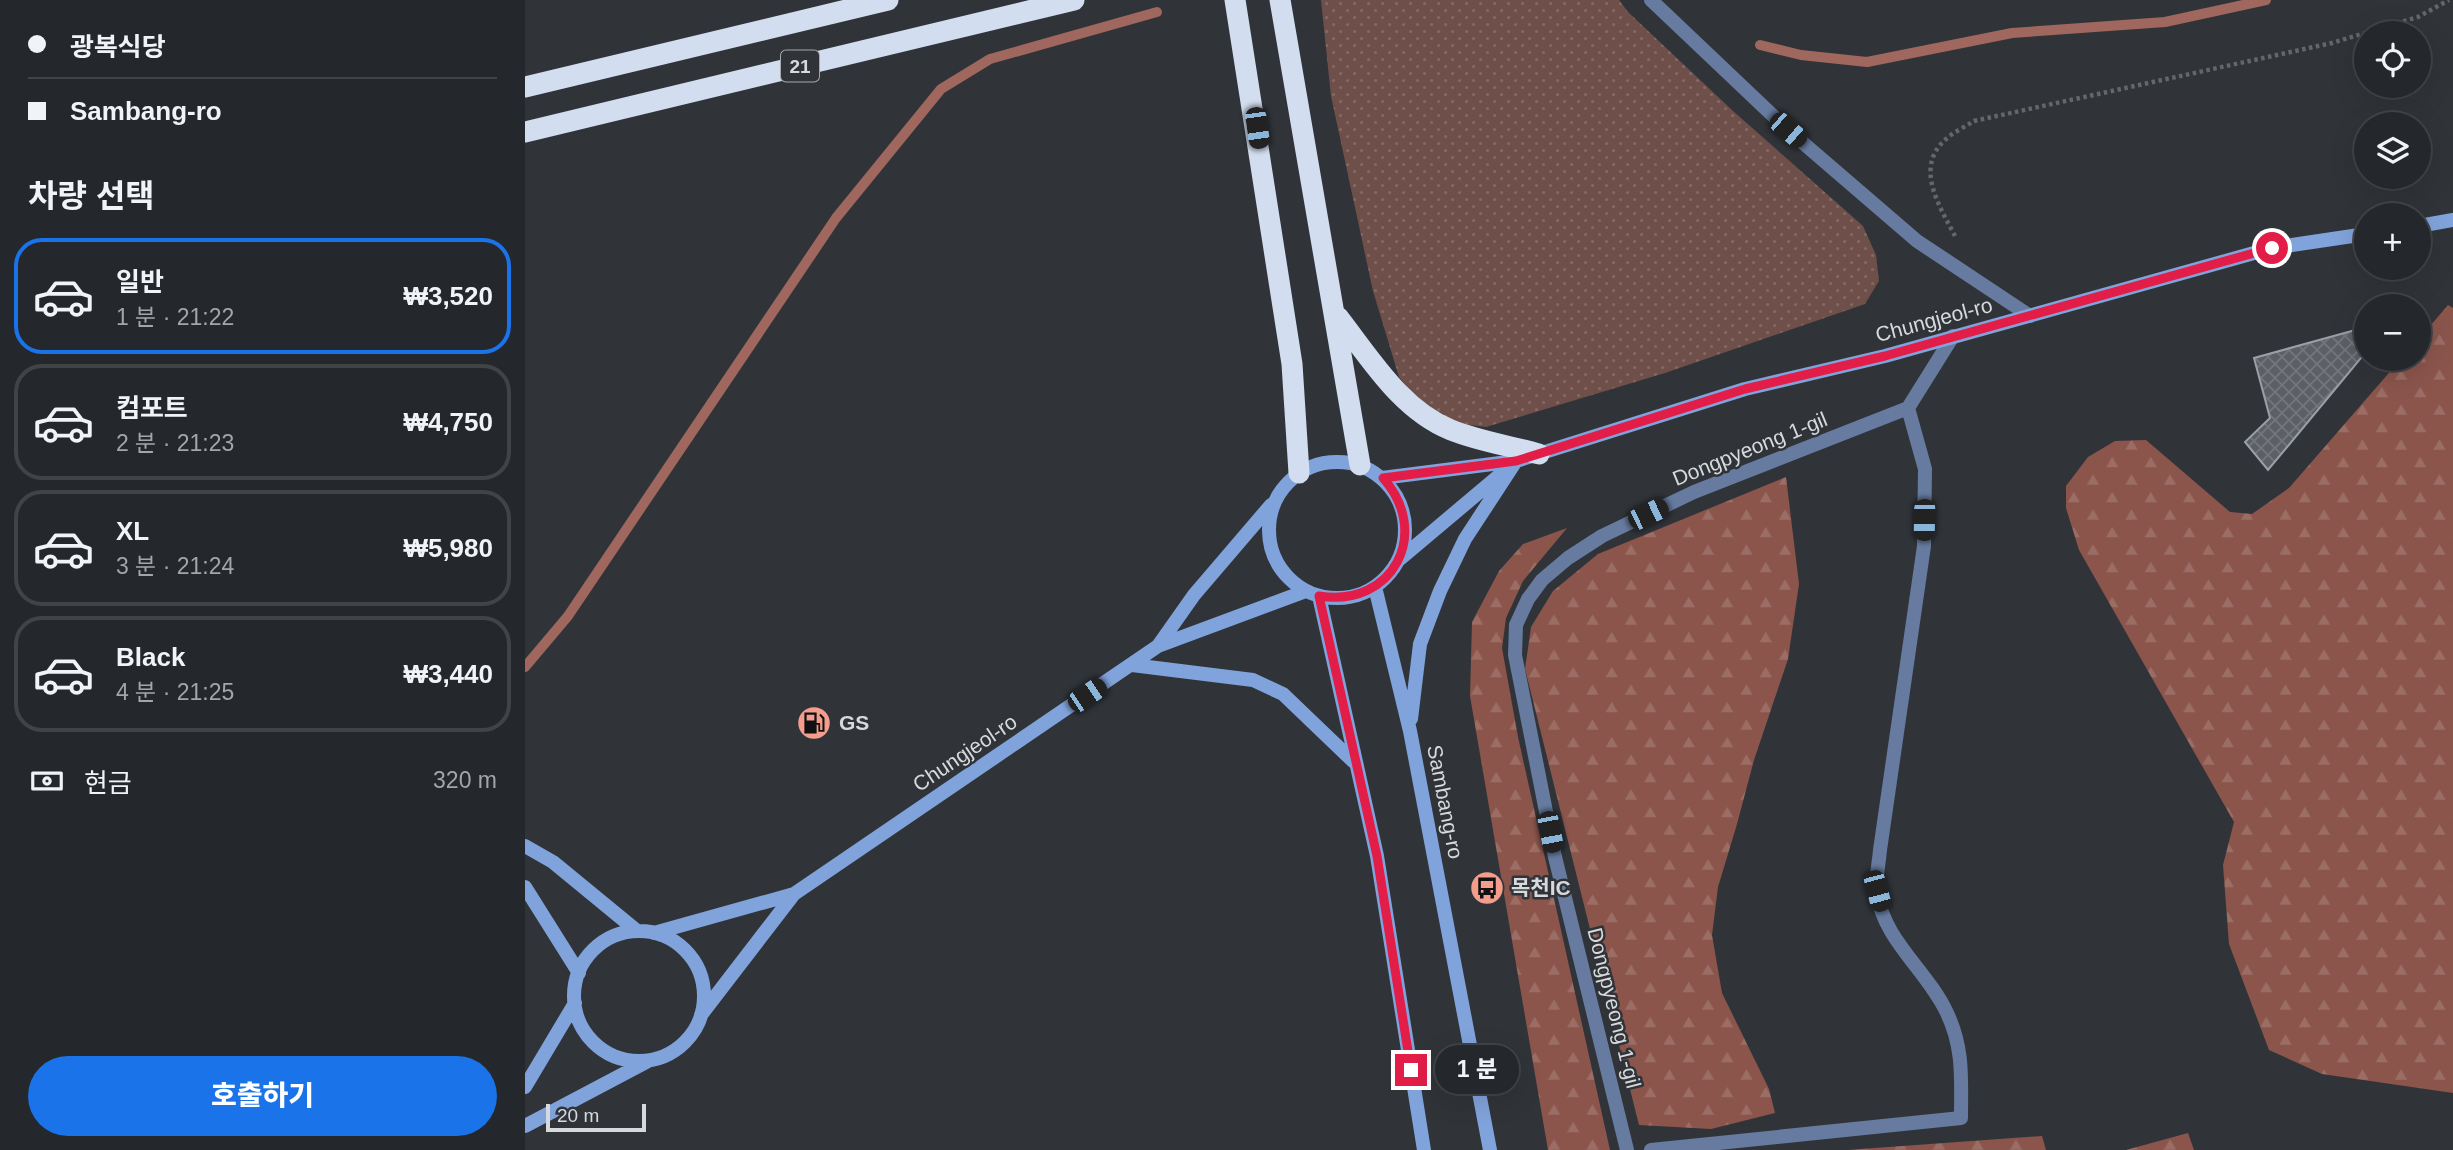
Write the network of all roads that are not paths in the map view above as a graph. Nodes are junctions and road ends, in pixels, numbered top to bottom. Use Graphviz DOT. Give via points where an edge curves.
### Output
graph roads {
  1 [pos="888,0"];
  2 [pos="1074,0"];
  3 [pos="1235,0"];
  4 [pos="1280,0"];
  5 [pos="1651,0"];
  6 [pos="525,87"];
  7 [pos="525,132"];
  8 [pos="2453,220"];
  9 [pos="2431,224"];
  10 [pos="2354,236"];
  11 [pos="1335,313"];
  12 [pos="2030,316"];
  13 [pos="1953,336"];
  14 [pos="1908,408"];
  15 [pos="1539,454"];
  16 [pos="1516,461"];
  17 [pos="1360,465"];
  18 [pos="1299,473"];
  19 [pos="1383,478"];
  20 [pos="1276,499"];
  21 [pos="1399,560"];
  22 [pos="1375,587"];
  23 [pos="1313,594"];
  24 [pos="1158,646"];
  25 [pos="1132,665"];
  26 [pos="1410,731"];
  27 [pos="1355,762"];
  28 [pos="525,846"];
  29 [pos="525,887"];
  30 [pos="794,894"];
  31 [pos="637,931"];
  32 [pos="654,933"];
  33 [pos="579,973"];
  34 [pos="575,1003"];
  35 [pos="701,1015"];
  36 [pos="650,1060"];
  37 [pos="525,1087"];
  38 [pos="525,1126"];
  39 [pos="1424,1150"];
  40 [pos="1490,1150"];
  41 [pos="1627,1150"];
  42 [pos="1651,1150"];
  1 -- 6 [label="highway, 21"];
  2 -- 7 [label="highway, 21"];
  3 -- 18 [label="highway" via="1291,365"];
  4 -- 11 [label="highway"];
  5 -- 12 [label="street" via="1788,130 1917,241"];
  8 -- 9 [label="street"];
  10 -- 12 [label="street, Chungjeol-ro" via="2272,248"];
  11 -- 15 [label="highway" via="1383,376 1421,414 1451,430"];
  11 -- 17 [label="highway"];
  12 -- 13 [label="street, Chungjeol-ro"];
  13 -- 14 [label="street"];
  13 -- 15 [label="street, Chungjeol-ro" via="1745,389"];
  14 -- 41 [label="street, Dongpyeong 1-gil" via="1694,492 1602,536 1542,580 1516,625 1515,655 1555,857"];
  14 -- 42 [label="street" via="1925,469 1924,546 1877,891 1886,927 1947,1012 1962,1055 1961,1118"];
  15 -- 16 [label="street, Chungjeol-ro"];
  16 -- 19 [label="street, Chungjeol-ro"];
  16 -- 21 [label="street, Chungjeol-ro"];
  16 -- 26 [label="street" via="1465,539 1440,591 1420,644"];
  17 -- 18 [label="street" via="1329,461"];
  17 -- 19 [label="street"];
  18 -- 20 [label="street"];
  19 -- 21 [label="street" via="1402,507 1405,534"];
  20 -- 23 [label="street" via="1270,516 1272,551 1291,581"];
  20 -- 24 [label="street, Chungjeol-ro" via="1194,595"];
  21 -- 22 [label="street"];
  22 -- 23 [label="street" via="1348,598"];
  22 -- 26 [label="street, Sambang-ro"];
  23 -- 24 [label="street, Chungjeol-ro"];
  23 -- 27 [label="street"];
  24 -- 25 [label="street, Chungjeol-ro"];
  25 -- 27 [label="street" via="1253,680 1283,694"];
  25 -- 30 [label="street, Chungjeol-ro"];
  26 -- 40 [label="street, Sambang-ro"];
  27 -- 39 [label="street" via="1377,856"];
  28 -- 31 [label="street" via="553,862"];
  29 -- 33 [label="street"];
  30 -- 32 [label="street, Chungjeol-ro"];
  30 -- 35 [label="street, Chungjeol-ro"];
  31 -- 32 [label="street"];
  31 -- 33 [label="street" via="604,942 590,953"];
  32 -- 35 [label="street" via="671,939 696,964 703,989"];
  33 -- 34 [label="street"];
  34 -- 36 [label="street" via="587,1035 600,1048 633,1061"];
  34 -- 37 [label="street"];
  35 -- 36 [label="street" via="682,1044"];
  36 -- 38 [label="street"];
}
